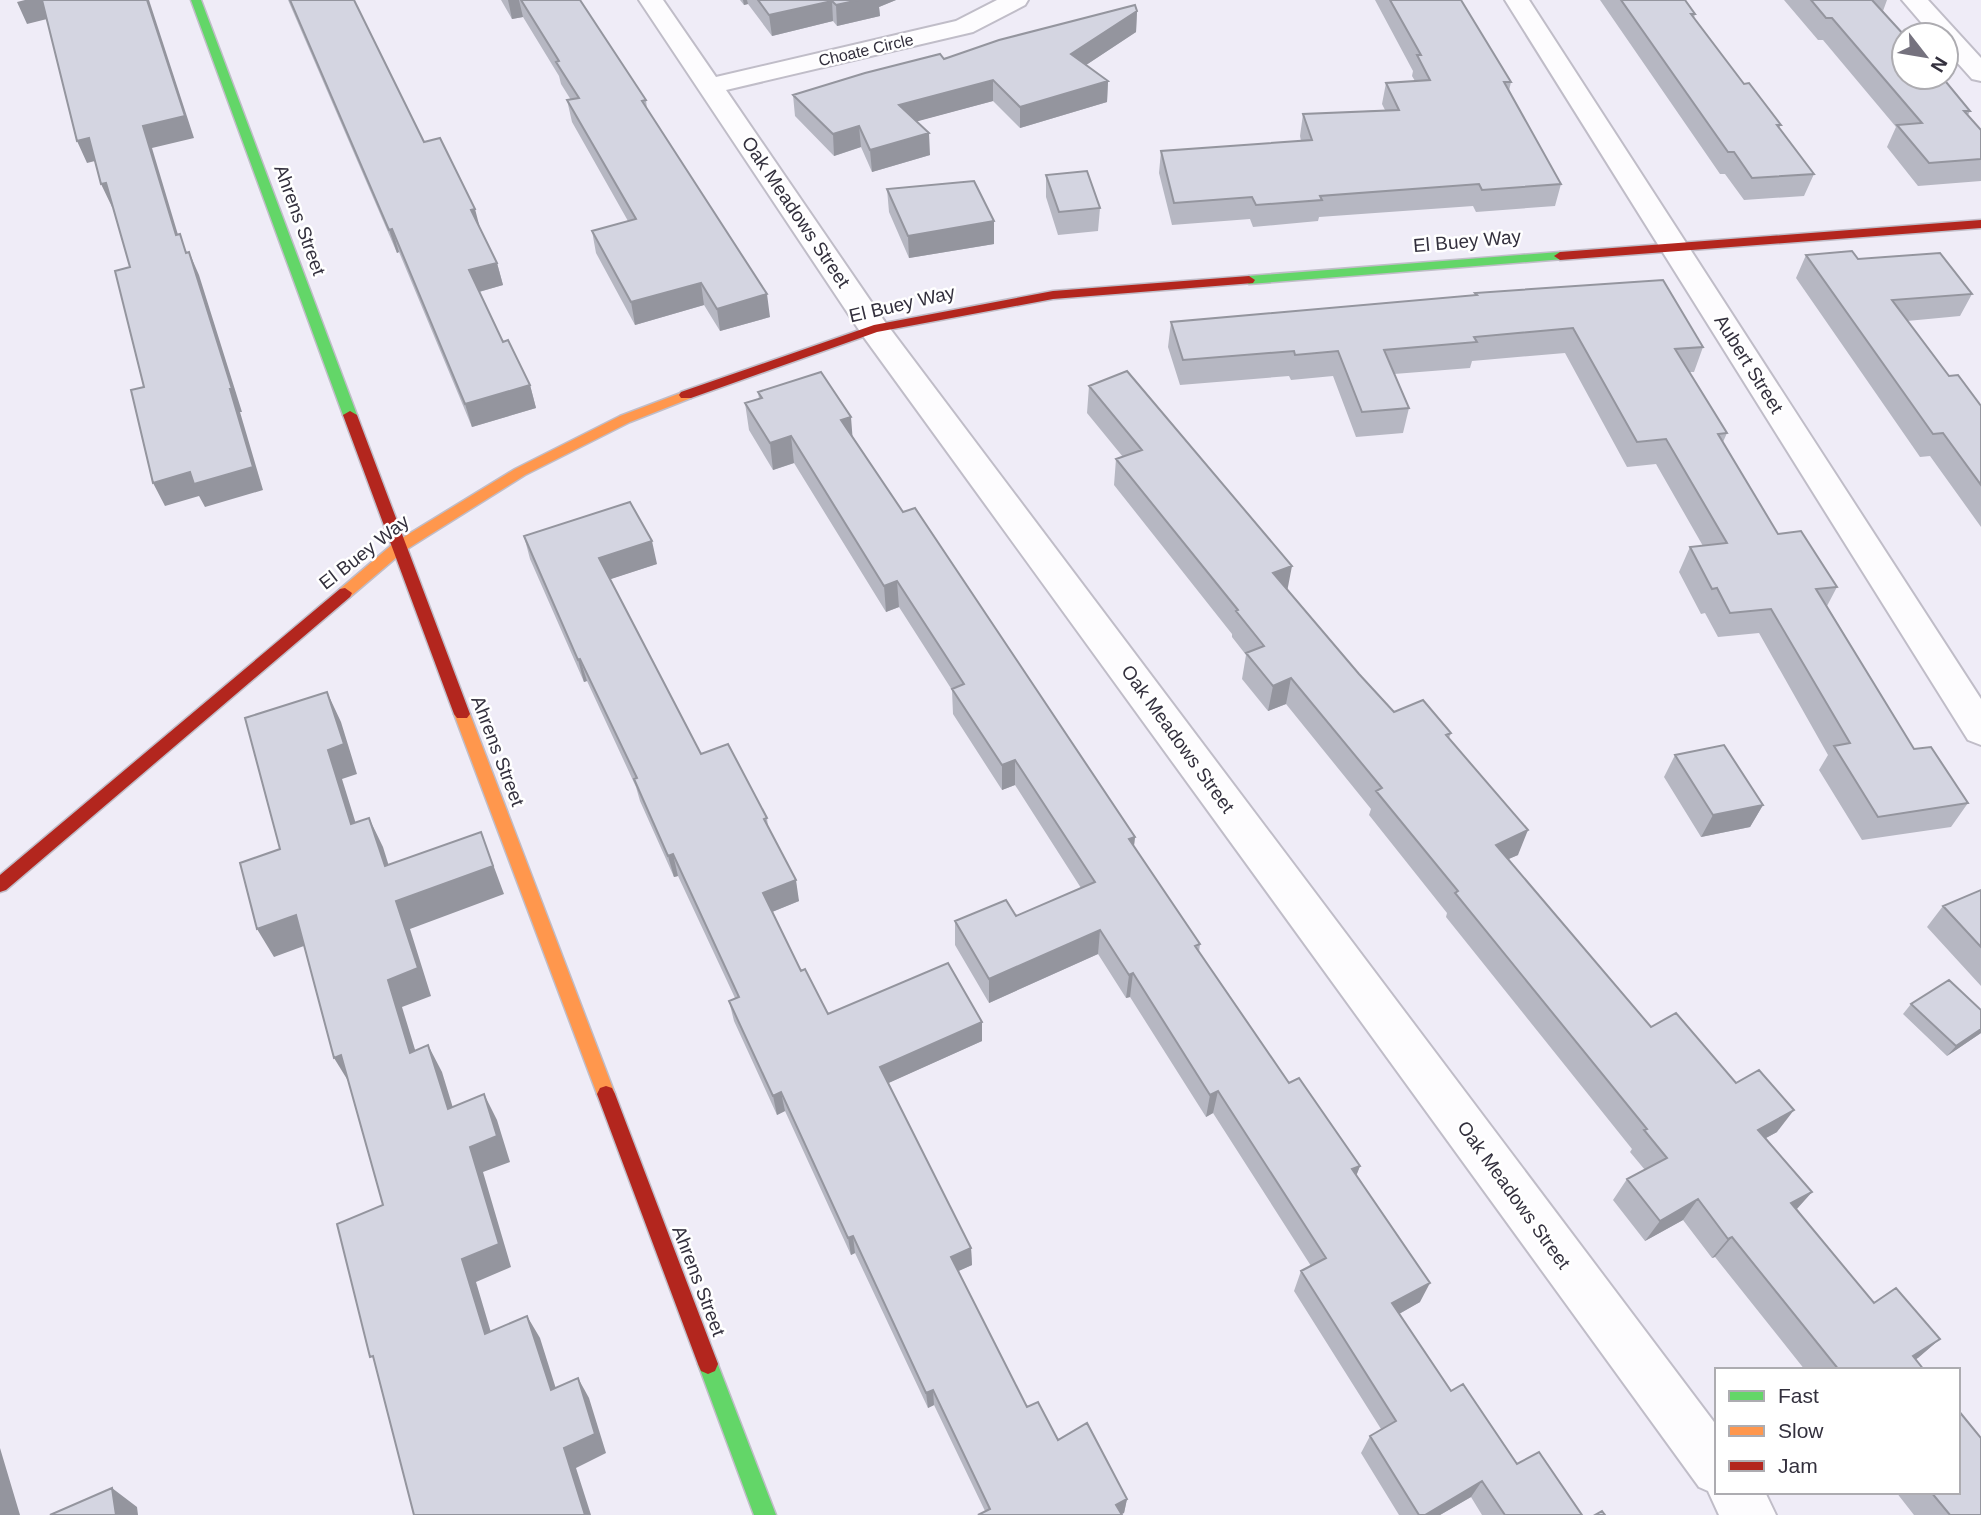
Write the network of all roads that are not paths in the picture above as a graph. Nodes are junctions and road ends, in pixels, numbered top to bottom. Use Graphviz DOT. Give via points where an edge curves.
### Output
graph roads {
  1 [pos="196,0"];
  2 [pos="651,0"];
  3 [pos="1016,0"];
  4 [pos="1517,0"];
  5 [pos="1913,0"];
  6 [pos="1981,72"];
  7 [pos="711,86"];
  8 [pos="1981,224"];
  9 [pos="1674,246"];
  10 [pos="874,328"];
  11 [pos="399,547"];
  12 [pos="1981,730"];
  13 [pos="0,885"];
  14 [pos="1715,1466"];
  15 [pos="1735,1494"];
  16 [pos="765,1515"];
  17 [pos="1751,1515"];
  1 -- 11 [label="street, Ahrens Street"];
  2 -- 7 [label="street, Oak Meadows Street"];
  3 -- 7 [label="street, Choate Circle" via="964,27"];
  4 -- 9 [label="street, Aubert Street"];
  5 -- 6 [label="street"];
  7 -- 10 [label="street, Oak Meadows Street"];
  8 -- 9 [label="street, El Buey Way"];
  9 -- 10 [label="street, El Buey Way" via="1053,295"];
  9 -- 12 [label="street, Aubert Street"];
  10 -- 11 [label="street, El Buey Way" via="625,419 520,472"];
  10 -- 14 [label="street, Oak Meadows Street"];
  11 -- 13 [label="street, El Buey Way"];
  11 -- 16 [label="street, Ahrens Street"];
  15 -- 17 [label="street"];
}
